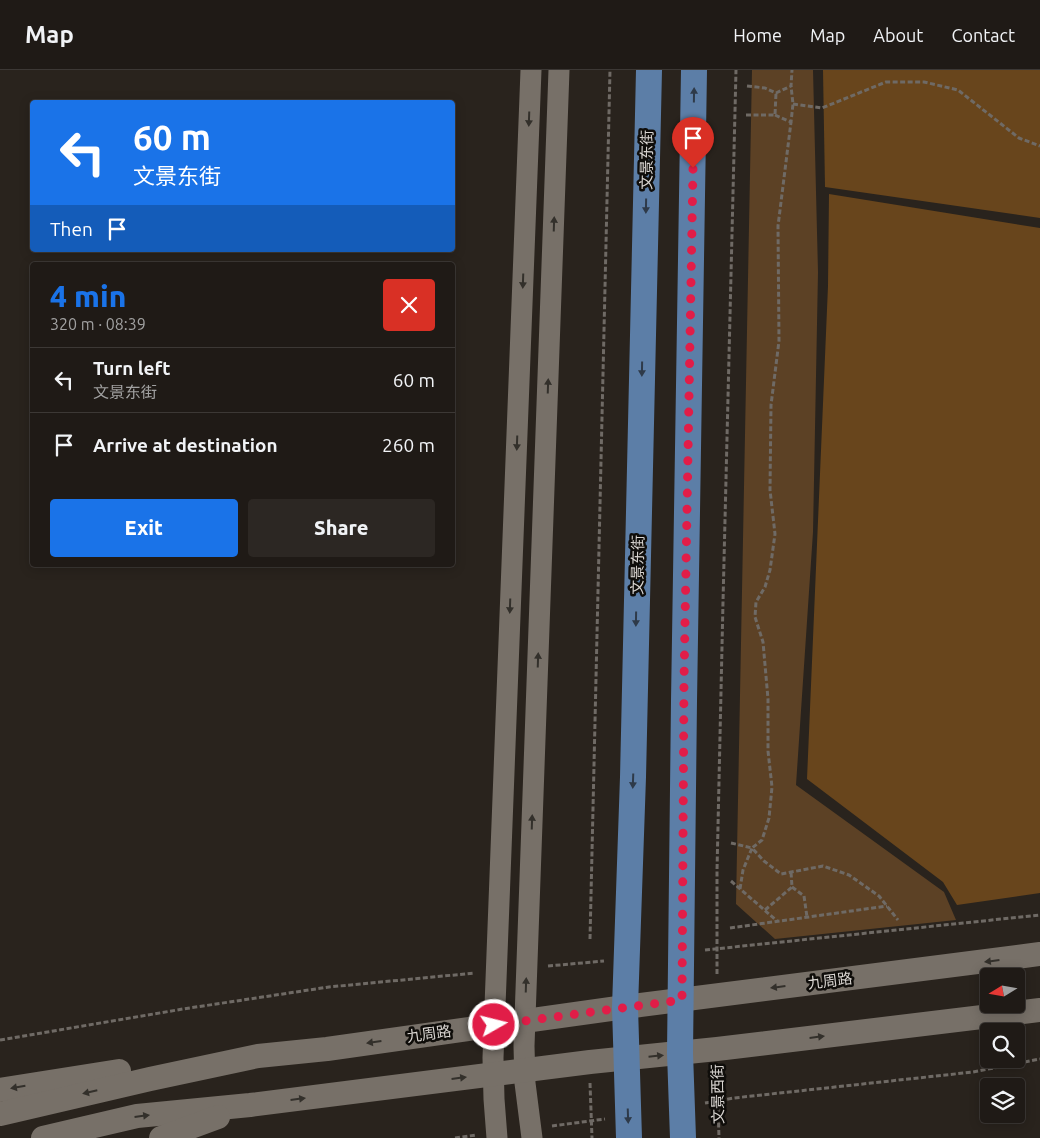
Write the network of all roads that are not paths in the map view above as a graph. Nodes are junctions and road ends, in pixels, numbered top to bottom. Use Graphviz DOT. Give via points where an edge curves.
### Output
graph roads {
  1 [pos="531,70"];
  2 [pos="559,70"];
  3 [pos="649,70"];
  4 [pos="694,70"];
  5 [pos="1040,954"];
  6 [pos="682,1000"];
  7 [pos="625,1007"];
  8 [pos="1040,1010"];
  9 [pos="680,1053"];
  10 [pos="258,1056"];
  11 [pos="626,1059"];
  12 [pos="0,1090"];
  13 [pos="250,1105"];
  14 [pos="0,1114"];
  15 [pos="629,1127"];
  16 [pos="537,1132"];
  17 [pos="490,1136"];
  18 [pos="43,1138"];
  19 [pos="161,1138"];
  20 [pos="683,1138"];
  1 -- 17 [label="street, one-way" via="494,1099"];
  16 -- 2 [label="street, one-way" via="525,1083 524,1046"];
  3 -- 7 [label="main road, 文景东街, one-way"];
  6 -- 4 [label="main road, one-way"];
  5 -- 6 [label="main road, 九周路, one-way"];
  6 -- 7 [label="main road, 九周路"];
  6 -- 9 [label="main road"];
  7 -- 10 [label="main road, 九周路, one-way"];
  7 -- 11 [label="main road, 文景东街"];
  9 -- 8 [label="main road, one-way"];
  11 -- 9 [label="main road, one-way"];
  9 -- 20 [label="main road"];
  10 -- 12 [label="main road, one-way" via="121,1071"];
  10 -- 14 [label="main road, 九周路, one-way"];
  13 -- 11 [label="main road, one-way"];
  11 -- 15 [label="main road, one-way"];
  18 -- 13 [label="main road, one-way" via="137,1116"];
  13 -- 19 [label="main road"];
}
